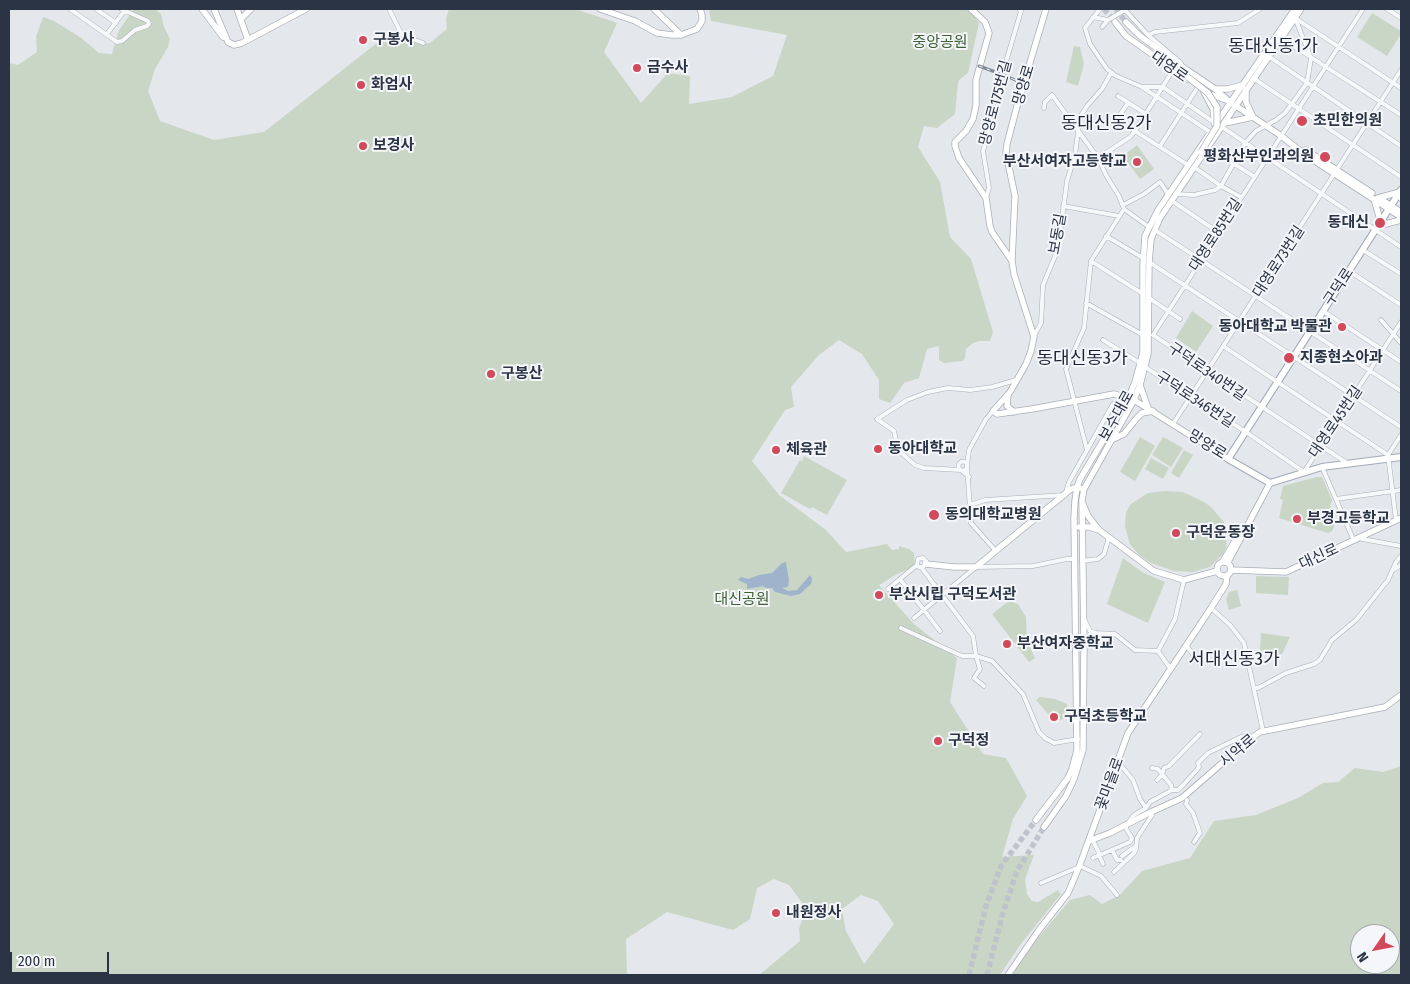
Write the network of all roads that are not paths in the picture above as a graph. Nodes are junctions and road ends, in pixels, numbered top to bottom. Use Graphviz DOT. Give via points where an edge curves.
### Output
graph roads {
  1 [pos="70,9"];
  2 [pos="96,9"];
  3 [pos="124,9"];
  4 [pos="202,9"];
  5 [pos="214,9"];
  6 [pos="237,9"];
  7 [pos="251,9"];
  8 [pos="306,9"];
  9 [pos="388,9"];
  10 [pos="600,9"];
  11 [pos="654,9"];
  12 [pos="700,9"];
  13 [pos="971,9"];
  14 [pos="1019,9"];
  15 [pos="1046,9"];
  16 [pos="1100,9"];
  17 [pos="1260,9"];
  18 [pos="1301,9"];
  19 [pos="1363,9"];
  20 [pos="1387,9"];
  21 [pos="1293,12"];
  22 [pos="1093,17"];
  23 [pos="1401,18"];
  24 [pos="241,19"];
  25 [pos="1112,21"];
  26 [pos="1126,22"];
  27 [pos="116,23"];
  28 [pos="1102,27"];
  29 [pos="107,34"];
  30 [pos="681,35"];
  31 [pos="1148,35"];
  32 [pos="1281,38"];
  33 [pos="248,40"];
  34 [pos="228,42"];
  35 [pos="423,43"];
  36 [pos="1339,46"];
  37 [pos="1268,56"];
  38 [pos="1311,58"];
  39 [pos="1325,67"];
  40 [pos="1172,70"];
  41 [pos="1401,70"];
  42 [pos="1184,71"];
  43 [pos="1111,73"];
  44 [pos="1253,78"];
  45 [pos="1307,83"];
  46 [pos="1394,83"];
  47 [pos="1312,86"];
  48 [pos="1142,87"];
  49 [pos="1163,87"];
  50 [pos="1198,87"];
  51 [pos="1244,87"];
  52 [pos="1401,88"];
  53 [pos="1216,89"];
  54 [pos="1204,92"];
  55 [pos="1118,96"];
  56 [pos="1156,98"];
  57 [pos="1381,102"];
  58 [pos="1128,103"];
  59 [pos="1187,104"];
  60 [pos="1233,104"];
  61 [pos="1292,104"];
  62 [pos="1044,108"];
  63 [pos="1298,108"];
  64 [pos="1146,114"];
  65 [pos="1182,114"];
  66 [pos="1401,115"];
  67 [pos="1253,117"];
  68 [pos="1117,119"];
  69 [pos="1219,124"];
  70 [pos="1368,124"];
  71 [pos="1266,126"];
  72 [pos="1078,129"];
  73 [pos="1135,131"];
  74 [pos="1210,132"];
  75 [pos="1280,136"];
  76 [pos="1245,143"];
  77 [pos="1354,145"];
  78 [pos="1160,146"];
  79 [pos="1401,146"];
  80 [pos="1207,148"];
  81 [pos="1266,157"];
  82 [pos="1098,158"];
  83 [pos="1234,164"];
  84 [pos="1191,166"];
  85 [pos="1336,172"];
  86 [pos="1255,177"];
  87 [pos="1401,177"];
  88 [pos="1221,186"];
  89 [pos="1168,194"];
  90 [pos="1176,194"];
  91 [pos="1323,194"];
  92 [pos="1401,194"];
  93 [pos="1241,197"];
  94 [pos="986,198"];
  95 [pos="1376,199"];
  96 [pos="1172,201"];
  97 [pos="1063,206"];
  98 [pos="1124,207"];
  99 [pos="1390,207"];
  100 [pos="1401,212"];
  101 [pos="1119,216"];
  102 [pos="1160,218"];
  103 [pos="1401,219"];
  104 [pos="1378,226"];
  105 [pos="1152,228"];
  106 [pos="1218,232"];
  107 [pos="1106,236"];
  108 [pos="1401,247"];
  109 [pos="1363,250"];
  110 [pos="1143,258"];
  111 [pos="1200,260"];
  112 [pos="1012,261"];
  113 [pos="1091,262"];
  114 [pos="1149,262"];
  115 [pos="1349,271"];
  116 [pos="1401,274"];
  117 [pos="1184,286"];
  118 [pos="1143,294"];
  119 [pos="1257,296"];
  120 [pos="1149,298"];
  121 [pos="1086,303"];
  122 [pos="1401,305"];
  123 [pos="1167,310"];
  124 [pos="1324,311"];
  125 [pos="1180,319"];
  126 [pos="1381,320"];
  127 [pos="1240,322"];
  128 [pos="1401,322"];
  129 [pos="1310,332"];
  130 [pos="1147,333"];
  131 [pos="1393,334"];
  132 [pos="1034,337"];
  133 [pos="1104,340"];
  134 [pos="1401,343"];
  135 [pos="1223,346"];
  136 [pos="1383,350"];
  137 [pos="1294,358"];
  138 [pos="1401,362"];
  139 [pos="1142,365"];
  140 [pos="1371,370"];
  141 [pos="1208,371"];
  142 [pos="1018,380"];
  143 [pos="1278,382"];
  144 [pos="1140,385"];
  145 [pos="1401,391"];
  146 [pos="1010,392"];
  147 [pos="1353,395"];
  148 [pos="1191,397"];
  149 [pos="1131,399"];
  150 [pos="1074,401"];
  151 [pos="1262,408"];
  152 [pos="1150,410"];
  153 [pos="888,411"];
  154 [pos="993,411"];
  155 [pos="1014,412"];
  156 [pos="1336,421"];
  157 [pos="1173,424"];
  158 [pos="886,425"];
  159 [pos="1401,427"];
  160 [pos="1246,432"];
  161 [pos="1401,435"];
  162 [pos="1111,440"];
  163 [pos="1240,441"];
  164 [pos="1320,445"];
  165 [pos="969,450"];
  166 [pos="1087,450"];
  167 [pos="1218,453"];
  168 [pos="1388,457"];
  169 [pos="1401,457"];
  170 [pos="1228,459"];
  171 [pos="960,463"];
  172 [pos="1347,464"];
  173 [pos="967,466"];
  174 [pos="1322,467"];
  175 [pos="952,469"];
  176 [pos="961,470"];
  177 [pos="1304,472"];
  178 [pos="969,477"];
  179 [pos="1270,483"];
  180 [pos="1078,487"];
  181 [pos="1084,489"];
  182 [pos="1401,490"];
  183 [pos="1392,491"];
  184 [pos="1065,495"];
  185 [pos="1336,499"];
  186 [pos="1082,500"];
  187 [pos="970,505"];
  188 [pos="1399,519"];
  189 [pos="1074,527"];
  190 [pos="1082,527"];
  191 [pos="1099,530"];
  192 [pos="1109,537"];
  193 [pos="1360,537"];
  194 [pos="1354,541"];
  195 [pos="1401,546"];
  196 [pos="996,550"];
  197 [pos="1401,556"];
  198 [pos="1075,559"];
  199 [pos="1082,562"];
  200 [pos="1225,562"];
  201 [pos="922,565"];
  202 [pos="1401,565"];
  203 [pos="976,566"];
  204 [pos="1223,572"];
  205 [pos="1391,572"];
  206 [pos="900,580"];
  207 [pos="1184,580"];
  208 [pos="888,589"];
  209 [pos="941,594"];
  210 [pos="1211,608"];
  211 [pos="924,610"];
  212 [pos="914,618"];
  213 [pos="1083,618"];
  214 [pos="901,628"];
  215 [pos="940,631"];
  216 [pos="1096,633"];
  217 [pos="1186,645"];
  218 [pos="1084,646"];
  219 [pos="1158,651"];
  220 [pos="976,656"];
  221 [pos="1201,665"];
  222 [pos="1170,668"];
  223 [pos="984,686"];
  224 [pos="1254,688"];
  225 [pos="1401,694"];
  226 [pos="1263,731"];
  227 [pos="1200,734"];
  228 [pos="1252,738"];
  229 [pos="1078,739"];
  230 [pos="1200,760"];
  231 [pos="1118,762"];
  232 [pos="1195,762"];
  233 [pos="1152,768"];
  234 [pos="1162,775"];
  235 [pos="1157,780"];
  236 [pos="1172,790"];
  237 [pos="1185,799"];
  238 [pos="1194,804"];
  239 [pos="1149,810"];
  240 [pos="1036,820"];
  241 [pos="1127,824"];
  242 [pos="1044,827"];
  243 [pos="1091,841"];
  244 [pos="1194,842"];
  245 [pos="1136,846"];
  246 [pos="1112,850"];
  247 [pos="1099,855"];
  248 [pos="1093,858"];
  249 [pos="1103,864"];
  250 [pos="1080,867"];
  251 [pos="1114,872"];
  252 [pos="1041,883"];
  253 [pos="1117,896"];
  254 [pos="1008,975"];
  1 -- 29 [label="street"];
  2 -- 27 [label="street"];
  3 -- 27 [label="street"];
  3 -- 29 [label="street" via="150,24 118,42"];
  4 -- 34 [label="main road"];
  5 -- 34 [label="main road"];
  6 -- 24 [label="main road"];
  7 -- 24 [label="main road"];
  8 -- 33 [label="main road"];
  9 -- 35 [label="street" via="402,35"];
  10 -- 30 [label="main road" via="635,21 657,33"];
  11 -- 30 [label="main road"];
  12 -- 30 [label="main road" via="699,27"];
  13 -- 94 [label="main road" via="985,22 989,33 976,80 973,119 955,146 959,158"];
  14 -- 94 [label="street, 망양로175번길" via="1020,17 982,151 989,188"];
  15 -- 112 [label="main road, 망양로" via="1007,144 1015,196"];
  16 -- 22 [label="street"];
  17 -- 31 [label="street" via="1238,23"];
  18 -- 21 [label="main road, 보수대로"];
  19 -- 36 [label="street, 대영로85번길"];
  20 -- 23 [label="street"];
  21 -- 32 [label="main road, 보수대로"];
  21 -- 36 [label="street"];
  21 -- 38 [label="street"];
  21 -- 51 [label="main road, 보수대로"];
  22 -- 25 [label="street"];
  22 -- 43 [label="street" via="1085,28 1086,35"];
  24 -- 33 [label="main road"];
  25 -- 28 [label="street"];
  25 -- 31 [label="street" via="1125,10"];
  25 -- 40 [label="main road, 대영로" via="1126,36"];
  26 -- 42 [label="main road, 대영로" via="1154,51"];
  27 -- 29 [label="street"];
  31 -- 42 [label="street" via="1176,58"];
  32 -- 37 [label="main road, 보수대로"];
  32 -- 38 [label="street"];
  33 -- 34 [label="main road" via="236,45"];
  36 -- 39 [label="street, 대영로85번길"];
  36 -- 46 [label="street"];
  37 -- 44 [label="main road, 보수대로"];
  37 -- 45 [label="street"];
  38 -- 39 [label="street"];
  38 -- 45 [label="street"];
  39 -- 47 [label="street, 대영로85번길"];
  39 -- 57 [label="street"];
  40 -- 49 [label="street"];
  40 -- 50 [label="main road, 대영로"];
  41 -- 46 [label="street, 대영로73번길"];
  42 -- 53 [label="main road, 대영로"];
  42 -- 102 [label="main road, bridge" via="1208,92 1216,107 1217,126 1164,206"];
  43 -- 48 [label="street"];
  43 -- 72 [label="street, 보동길" via="1080,117"];
  44 -- 51 [label="main road, 보수대로"];
  44 -- 61 [label="street"];
  45 -- 47 [label="street"];
  45 -- 61 [label="street"];
  46 -- 52 [label="street"];
  46 -- 57 [label="street, 대영로73번길"];
  47 -- 63 [label="street, 대영로85번길"];
  47 -- 70 [label="street"];
  48 -- 49 [label="street"];
  48 -- 56 [label="street"];
  49 -- 56 [label="street"];
  49 -- 59 [label="street"];
  50 -- 54 [label="main road, 대영로"];
  50 -- 59 [label="street"];
  51 -- 53 [label="main road"];
  51 -- 60 [label="main road, 보수대로"];
  51 -- 67 [label="main road"];
  53 -- 60 [label="main road, 대영로"];
  54 -- 60 [label="main road, 대영로"];
  54 -- 69 [label="main road"];
  55 -- 58 [label="street"];
  56 -- 64 [label="street"];
  56 -- 65 [label="street"];
  57 -- 66 [label="street"];
  57 -- 70 [label="street, 대영로73번길"];
  58 -- 64 [label="street"];
  58 -- 68 [label="street"];
  59 -- 65 [label="street"];
  59 -- 69 [label="street"];
  60 -- 67 [label="main road, 대영로"];
  60 -- 69 [label="main road, 보수대로"];
  60 -- 69 [label="main road, 보수대로"];
  61 -- 63 [label="street"];
  61 -- 71 [label="street"];
  62 -- 72 [label="street" via="1052,95"];
  63 -- 75 [label="street, 대영로85번길"];
  63 -- 77 [label="street"];
  64 -- 73 [label="street"];
  65 -- 74 [label="street"];
  65 -- 78 [label="street"];
  67 -- 69 [label="main road"];
  67 -- 71 [label="main road, 대영로"];
  69 -- 74 [label="main road, 보수대로"];
  69 -- 76 [label="street"];
  69 -- 80 [label="main road, 보수대로"];
  70 -- 77 [label="street, 대영로73번길"];
  70 -- 79 [label="street"];
  71 -- 75 [label="main road, 대영로"];
  71 -- 76 [label="street"];
  72 -- 82 [label="street"];
  72 -- 97 [label="street, 보동길"];
  73 -- 78 [label="street"];
  73 -- 82 [label="street"];
  74 -- 84 [label="main road, 보수대로"];
  75 -- 81 [label="street, 대영로85번길"];
  75 -- 85 [label="main road, 대영로"];
  76 -- 81 [label="street"];
  76 -- 83 [label="street"];
  77 -- 85 [label="street, 대영로73번길"];
  77 -- 87 [label="street"];
  78 -- 84 [label="street"];
  80 -- 83 [label="street"];
  80 -- 84 [label="main road, 보수대로"];
  81 -- 86 [label="street, 대영로85번길"];
  81 -- 91 [label="street"];
  82 -- 98 [label="street"];
  83 -- 86 [label="street"];
  83 -- 88 [label="street"];
  84 -- 88 [label="street"];
  84 -- 89 [label="main road, 보수대로"];
  84 -- 90 [label="main road, 보수대로"];
  85 -- 91 [label="street, 대영로73번길"];
  85 -- 95 [label="main road, 대영로"];
  86 -- 93 [label="street, 대영로85번길"];
  88 -- 90 [label="street" via="1194,195"];
  88 -- 93 [label="street"];
  89 -- 98 [label="street" via="1160,182"];
  89 -- 105 [label="main road, 보수대로"];
  90 -- 96 [label="main road, 보수대로"];
  91 -- 104 [label="street"];
  91 -- 119 [label="street, 대영로73번길"];
  92 -- 95 [label="main road"];
  92 -- 99 [label="main road, 구덕로"];
  93 -- 106 [label="street, 대영로85번길"];
  94 -- 112 [label="main road" via="992,232"];
  95 -- 99 [label="main road, 대영로"];
  95 -- 104 [label="main road"];
  96 -- 102 [label="main road, 보수대로"];
  96 -- 106 [label="street"];
  97 -- 101 [label="street"];
  97 -- 132 [label="street, 보동길" via="1058,249 1043,285 1041,323"];
  98 -- 101 [label="street"];
  98 -- 105 [label="street"];
  99 -- 100 [label="main road, 대영로"];
  99 -- 103 [label="main road, 대영로"];
  99 -- 104 [label="main road, 구덕로"];
  101 -- 107 [label="street"];
  102 -- 105 [label="main road, 보수대로"];
  103 -- 104 [label="main road"];
  104 -- 108 [label="street"];
  104 -- 109 [label="main road, 구덕로"];
  105 -- 110 [label="main road, 보수대로" via="1144,243"];
  105 -- 111 [label="street"];
  105 -- 114 [label="main road, 보수대로"];
  106 -- 111 [label="street, 대영로85번길"];
  107 -- 110 [label="street"];
  107 -- 113 [label="street"];
  109 -- 115 [label="main road, 구덕로"];
  109 -- 116 [label="street"];
  110 -- 118 [label="main road, 보수대로"];
  111 -- 117 [label="street, 대영로85번길"];
  111 -- 119 [label="street"];
  112 -- 132 [label="main road, 망양로"];
  113 -- 118 [label="street"];
  113 -- 121 [label="street, 보수대로"];
  114 -- 117 [label="street"];
  114 -- 120 [label="main road, 보수대로"];
  115 -- 122 [label="street"];
  115 -- 124 [label="main road, 구덕로"];
  117 -- 123 [label="street, 대영로85번길"];
  117 -- 127 [label="street"];
  118 -- 130 [label="main road, 보수대로"];
  119 -- 127 [label="street, 대영로73번길"];
  119 -- 129 [label="street"];
  120 -- 123 [label="street"];
  120 -- 130 [label="main road, 보수대로"];
  121 -- 130 [label="street, 구덕로340번길"];
  121 -- 150 [label="street, 보수대로" via="1084,328 1066,369"];
  123 -- 125 [label="street"];
  123 -- 130 [label="street, 대영로85번길"];
  124 -- 129 [label="main road, 구덕로"];
  124 -- 136 [label="street"];
  126 -- 131 [label="street"];
  127 -- 135 [label="street, 대영로73번길"];
  127 -- 137 [label="street"];
  128 -- 131 [label="street, 대영로45번길"];
  129 -- 137 [label="main road, 구덕로"];
  129 -- 140 [label="street"];
  130 -- 139 [label="main road, 보수대로" via="1148,354"];
  130 -- 141 [label="street, 구덕로340번길"];
  131 -- 134 [label="street"];
  131 -- 136 [label="street, 대영로45번길"];
  132 -- 142 [label="main road"];
  133 -- 139 [label="street, 구덕로346번길"];
  135 -- 141 [label="street, 대영로73번길"];
  135 -- 143 [label="street"];
  136 -- 138 [label="street"];
  136 -- 140 [label="street, 대영로45번길"];
  137 -- 143 [label="main road, 구덕로"];
  137 -- 147 [label="street"];
  139 -- 144 [label="main road, 보수대로"];
  139 -- 148 [label="street, 구덕로346번길"];
  139 -- 149 [label="main road, 보수대로"];
  140 -- 145 [label="street"];
  140 -- 147 [label="street, 대영로45번길"];
  141 -- 148 [label="street, 대영로73번길"];
  141 -- 151 [label="street, 구덕로340번길"];
  142 -- 146 [label="main road"];
  142 -- 153 [label="street" via="970,390 948,388 928,392"];
  143 -- 151 [label="main road, 구덕로"];
  143 -- 156 [label="street"];
  144 -- 149 [label="main road, 보수대로"];
  144 -- 152 [label="main road"];
  146 -- 154 [label="main road"];
  146 -- 155 [label="main road" via="1006,403"];
  147 -- 156 [label="street, 대영로45번길"];
  147 -- 159 [label="street"];
  148 -- 157 [label="street, 대영로73번길"];
  148 -- 160 [label="street, 구덕로346번길"];
  149 -- 150 [label="main road, 망양로" via="1114,394"];
  149 -- 152 [label="main road, 망양로"];
  149 -- 162 [label="main road, 보수대로"];
  149 -- 166 [label="street" via="1113,404"];
  149 -- 180 [label="main road, 보수대로"];
  150 -- 155 [label="main road, 망양로"];
  150 -- 166 [label="street, 보수대로"];
  151 -- 160 [label="main road, 구덕로"];
  151 -- 164 [label="street, 구덕로340번길"];
  152 -- 157 [label="main road, 망양로"];
  152 -- 162 [label="main road" via="1136,418 1124,434"];
  153 -- 158 [label="street" via="884,418"];
  153 -- 158 [label="street" via="877,419"];
  154 -- 155 [label="main road, 망양로" via="997,414"];
  154 -- 165 [label="street"];
  156 -- 164 [label="street, 대영로45번길"];
  156 -- 168 [label="street"];
  157 -- 167 [label="main road, 망양로"];
  158 -- 175 [label="street" via="894,432 901,454 915,465"];
  160 -- 163 [label="main road, 구덕로"];
  160 -- 177 [label="street, 구덕로346번길"];
  161 -- 168 [label="street"];
  162 -- 181 [label="main road, 보수대로"];
  163 -- 167 [label="main road" via="1229,450"];
  163 -- 170 [label="main road, 구덕로"];
  164 -- 172 [label="street, 구덕로340번길"];
  164 -- 177 [label="street, 대영로45번길"];
  165 -- 171 [label="street"];
  165 -- 173 [label="street"];
  166 -- 184 [label="street"];
  167 -- 170 [label="main road, 망양로"];
  168 -- 169 [label="main road"];
  168 -- 172 [label="main road"];
  168 -- 183 [label="street"];
  170 -- 179 [label="main road, 망양로"];
  171 -- 173 [label="street"];
  171 -- 175 [label="street"];
  171 -- 176 [label="street" via="958,467"];
  172 -- 174 [label="main road"];
  173 -- 176 [label="street" via="966,470"];
  173 -- 178 [label="street"];
  174 -- 177 [label="main road"];
  174 -- 185 [label="street"];
  175 -- 176 [label="street"];
  176 -- 178 [label="street"];
  177 -- 179 [label="main road"];
  178 -- 187 [label="street"];
  179 -- 200 [label="main road"];
  180 -- 181 [label="main road"];
  180 -- 184 [label="main road"];
  180 -- 189 [label="main road, 보수대로"];
  181 -- 186 [label="main road, 보수대로"];
  182 -- 183 [label="street"];
  183 -- 185 [label="street"];
  183 -- 188 [label="street"];
  184 -- 187 [label="street" via="985,500"];
  184 -- 196 [label="main road"];
  185 -- 194 [label="street"];
  186 -- 190 [label="main road, 보수대로"];
  186 -- 191 [label="main road" via="1088,516"];
  187 -- 196 [label="street" via="972,522"];
  188 -- 193 [label="main road, 대신로"];
  189 -- 190 [label="main road"];
  189 -- 198 [label="main road, 보수대로"];
  190 -- 191 [label="main road"];
  190 -- 199 [label="main road, 보수대로"];
  191 -- 192 [label="main road"];
  192 -- 199 [label="street" via="1104,554 1098,559"];
  192 -- 207 [label="main road" via="1154,571"];
  193 -- 194 [label="main road, 대신로"];
  193 -- 195 [label="street"];
  194 -- 204 [label="main road, 대신로" via="1286,572"];
  196 -- 203 [label="main road"];
  197 -- 205 [label="street"];
  198 -- 203 [label="street" via="1033,566"];
  198 -- 229 [label="main road, 보수대로"];
  199 -- 213 [label="main road, 보수대로"];
  200 -- 204 [label="main road"];
  200 -- 204 [label="main road"];
  201 -- 203 [label="main road"];
  201 -- 206 [label="street"];
  201 -- 209 [label="street"];
  202 -- 205 [label="street"];
  203 -- 209 [label="street"];
  204 -- 207 [label="main road, 대신로"];
  204 -- 210 [label="main road, 꽃마을로" via="1222,583"];
  205 -- 224 [label="street" via="1356,620 1332,640 1320,660"];
  206 -- 208 [label="street"];
  206 -- 211 [label="street"];
  207 -- 219 [label="street" via="1175,619"];
  209 -- 211 [label="street"];
  209 -- 220 [label="street" via="973,636"];
  210 -- 217 [label="main road, 꽃마을로"];
  210 -- 224 [label="street" via="1244,643"];
  211 -- 212 [label="street"];
  211 -- 215 [label="street"];
  213 -- 216 [label="street" via="1088,629"];
  213 -- 218 [label="main road, 보수대로"];
  214 -- 220 [label="street" via="962,656"];
  216 -- 218 [label="street"];
  216 -- 219 [label="street" via="1115,634 1135,650"];
  217 -- 221 [label="street"];
  217 -- 222 [label="main road, 꽃마을로"];
  218 -- 242 [label="main road, 보수대로" via="1083,750 1066,796"];
  219 -- 222 [label="street"];
  220 -- 223 [label="street" via="980,669 974,678"];
  220 -- 229 [label="street" via="992,661 1023,694 1039,732 1046,738 1054,743"];
  222 -- 231 [label="main road, 꽃마을로" via="1128,734"];
  224 -- 226 [label="street"];
  225 -- 226 [label="main road, 시약로" via="1385,707"];
  226 -- 228 [label="main road, 시약로"];
  227 -- 234 [label="street" via="1164,768"];
  228 -- 230 [label="street" via="1248,735 1237,738"];
  228 -- 237 [label="main road, 시약로"];
  229 -- 240 [label="main road, 보수대로" via="1068,778"];
  230 -- 232 [label="street"];
  230 -- 236 [label="street" via="1195,773 1179,790"];
  231 -- 239 [label="street" via="1133,780 1140,799"];
  231 -- 243 [label="main road, 꽃마을로"];
  233 -- 234 [label="street" via="1155,767"];
  234 -- 235 [label="street"];
  234 -- 236 [label="street"];
  236 -- 239 [label="street" via="1150,802"];
  237 -- 238 [label="street" via="1190,805"];
  237 -- 239 [label="main road, 시약로"];
  237 -- 244 [label="street" via="1200,833"];
  239 -- 241 [label="main road, 시약로"];
  239 -- 245 [label="street" via="1149,820 1136,838"];
  241 -- 243 [label="main road, 시약로"];
  241 -- 246 [label="street" via="1132,840"];
  243 -- 247 [label="street"];
  243 -- 250 [label="main road, 꽃마을로"];
  245 -- 246 [label="street" via="1116,860"];
  245 -- 251 [label="street" via="1134,853"];
  246 -- 247 [label="street"];
  247 -- 248 [label="street"];
  247 -- 249 [label="street"];
  250 -- 252 [label="street"];
  250 -- 253 [label="street" via="1101,876"];
  250 -- 254 [label="main road, 꽃마을로" via="1068,893"];
}
